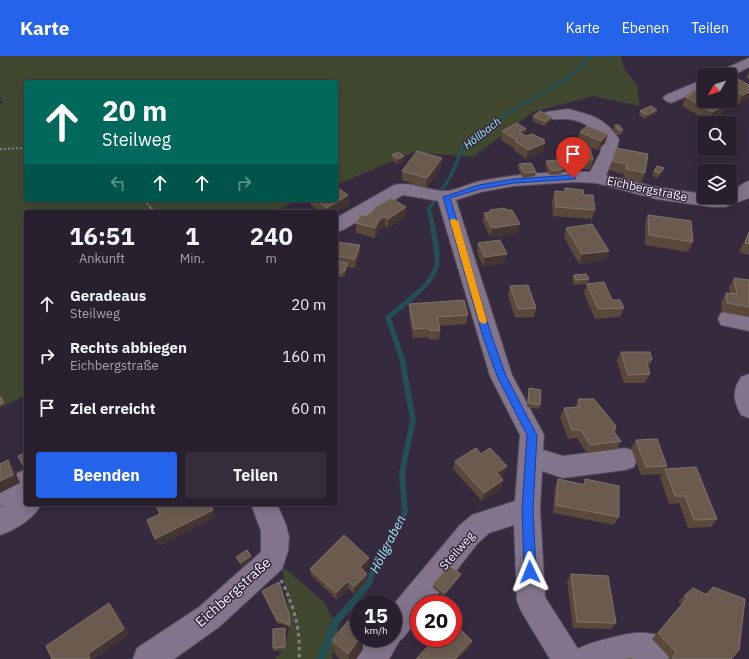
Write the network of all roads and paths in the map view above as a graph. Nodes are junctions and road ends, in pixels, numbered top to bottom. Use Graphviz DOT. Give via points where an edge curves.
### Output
graph roads {
  1 [pos="749,62"];
  2 [pos="737,68"];
  3 [pos="697,86"];
  4 [pos="671,98"];
  5 [pos="552,115"];
  6 [pos="24,148"];
  7 [pos="0,149"];
  8 [pos="596,178"];
  9 [pos="749,186"];
  10 [pos="438,195"];
  11 [pos="146,202"];
  12 [pos="152,210"];
  13 [pos="338,225"];
  14 [pos="728,319"];
  15 [pos="749,323"];
  16 [pos="749,383"];
  17 [pos="749,408"];
  18 [pos="530,458"];
  19 [pos="625,459"];
  20 [pos="24,481"];
  21 [pos="0,495"];
  22 [pos="25,506"];
  23 [pos="265,506"];
  24 [pos="527,509"];
  25 [pos="0,523"];
  26 [pos="272,560"];
  27 [pos="402,617"];
  28 [pos="380,647"];
  29 [pos="662,650"];
  30 [pos="148,659"];
  31 [pos="299,659"];
  32 [pos="371,659"];
  33 [pos="567,659"];
  34 [pos="589,659"];
  1 -- 2 [label="street"];
  3 -- 4 [label="street"];
  5 -- 8 [label="street" via="568,114 591,121 603,128 611,139 608,153"];
  6 -- 7 [label="path"];
  8 -- 9 [label="street, Eichbergstraße" via="656,193 712,201 725,201 737,197"];
  8 -- 10 [label="street, Eichbergstraße" via="514,181"];
  10 -- 13 [label="street, Eichbergstraße" via="400,189"];
  10 -- 18 [label="street" via="501,376 532,435"];
  11 -- 12 [label="path"];
  14 -- 15 [label="street"];
  16 -- 17 [label="street" via="744,393"];
  18 -- 19 [label="street" via="564,467"];
  18 -- 24 [label="street"];
  20 -- 21 [label="street"];
  22 -- 25 [label="street"];
  23 -- 26 [label="street, Eichbergstraße" via="276,532 276,547"];
  24 -- 27 [label="street, Steilweg" via="481,524"];
  24 -- 33 [label="street" via="531,600"];
  26 -- 30 [label="street, Eichbergstraße" via="209,617"];
  26 -- 31 [label="path" via="297,618 301,641"];
  28 -- 32 [label="street"];
  29 -- 34 [label="street" via="635,648"];
}
